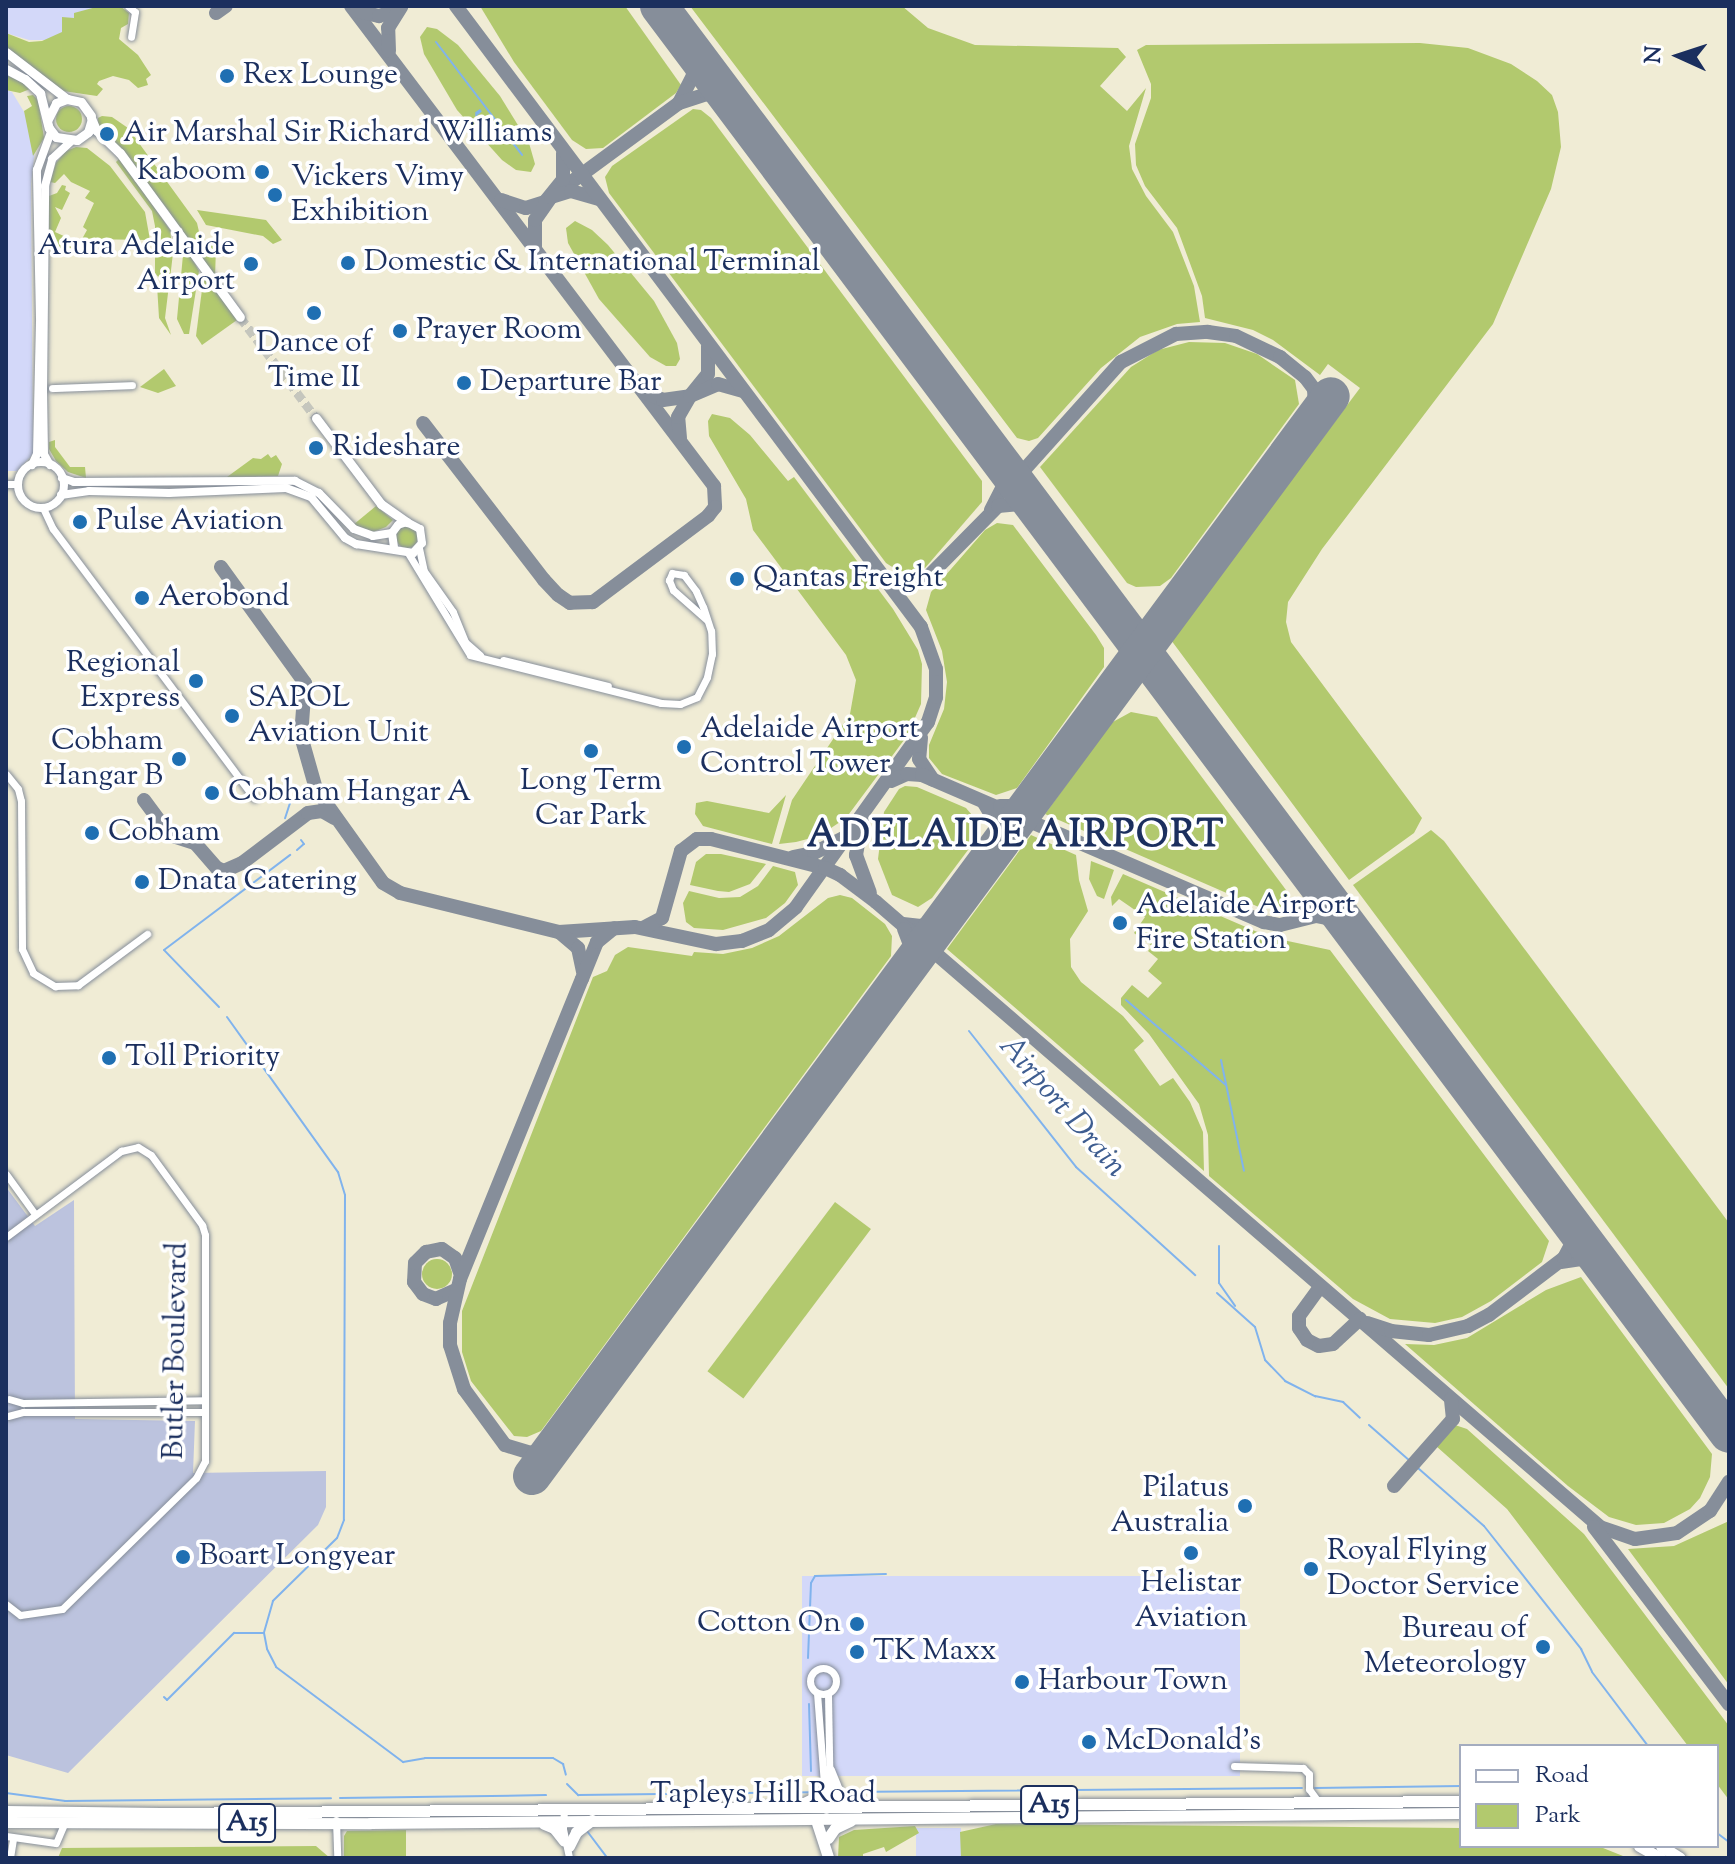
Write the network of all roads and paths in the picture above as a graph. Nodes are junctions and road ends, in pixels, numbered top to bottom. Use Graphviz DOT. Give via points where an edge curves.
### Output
graph roads {
  1 [pos="128,6"];
  2 [pos="131,37"];
  3 [pos="6,52"];
  4 [pos="6,69"];
  5 [pos="67,99"];
  6 [pos="91,117"];
  7 [pos="48,119"];
  8 [pos="51,132"];
  9 [pos="70,142"];
  10 [pos="240,317"];
  11 [pos="132,385"];
  12 [pos="46,388"];
  13 [pos="316,418"];
  14 [pos="32,465"];
  15 [pos="50,465"];
  16 [pos="62,478"];
  17 [pos="6,484"];
  18 [pos="18,484"];
  19 [pos="61,495"];
  20 [pos="43,508"];
  21 [pos="407,522"];
  22 [pos="392,533"];
  23 [pos="394,547"];
  24 [pos="419,548"];
  25 [pos="408,553"];
  26 [pos="707,620"];
  27 [pos="624,693"];
  28 [pos="6,774"];
  29 [pos="254,798"];
  30 [pos="147,934"];
  31 [pos="6,1174"];
  32 [pos="35,1214"];
  33 [pos="6,1237"];
  34 [pos="7,1398"];
  35 [pos="205,1400"];
  36 [pos="205,1412"];
  37 [pos="7,1417"];
  38 [pos="6,1604"];
  39 [pos="817,1693"];
  40 [pos="828,1694"];
  41 [pos="1234,1766"];
  42 [pos="829,1770"];
  43 [pos="825,1793"];
  44 [pos="1459,1801"];
  45 [pos="844,1807"];
  46 [pos="1312,1807"];
  47 [pos="786,1808"];
  48 [pos="6,1811"];
  49 [pos="825,1813"];
  50 [pos="1459,1813"];
  51 [pos="336,1817"];
  52 [pos="565,1817"];
  53 [pos="65,1818"];
  54 [pos="854,1819"];
  55 [pos="593,1820"];
  56 [pos="538,1821"];
  57 [pos="6,1822"];
  58 [pos="10,1837"];
  59 [pos="828,1838"];
  60 [pos="1643,1848"];
  61 [pos="568,1851"];
  62 [pos="10,1858"];
  63 [pos="337,1858"];
  64 [pos="828,1858"];
  65 [pos="1661,1858"];
  1 -- 2 [label="street" via="135,12"];
  3 -- 5 [label="main road"];
  4 -- 7 [label="main road" via="36,89"];
  5 -- 6 [label="main road" via="81,102"];
  5 -- 7 [label="main road" via="56,103"];
  6 -- 9 [label="main road" via="85,136"];
  6 -- 10 [label="main road"];
  7 -- 8 [label="main road"];
  8 -- 9 [label="main road"];
  8 -- 14 [label="street" via="37,170 40,318 37,454"];
  9 -- 12 [label="street" via="52,159 46,174"];
  11 -- 12 [label="street"];
  12 -- 15 [label="street" via="44,454"];
  13 -- 21 [label="main road" via="381,504"];
  14 -- 15 [label="street"];
  14 -- 18 [label="street"];
  15 -- 16 [label="street"];
  16 -- 19 [label="street"];
  16 -- 22 [label="street" via="295,481 319,493 354,529 373,536"];
  17 -- 18 [label="street"];
  18 -- 20 [label="street" via="25,502"];
  19 -- 20 [label="street"];
  19 -- 23 [label="street" via="286,488 311,497 349,540"];
  20 -- 29 [label="street" via="53,529"];
  21 -- 22 [label="street"];
  21 -- 24 [label="street" via="422,533"];
  22 -- 23 [label="street"];
  23 -- 25 [label="street"];
  24 -- 25 [label="street"];
  24 -- 27 [label="street" via="424,571 471,649"];
  25 -- 27 [label="street" via="470,655"];
  26 -- 26 [label="street" via="673,590 672,573 687,579"];
  26 -- 27 [label="street" via="712,654 697,697 669,705"];
  28 -- 30 [label="street" via="21,801 22,949 33,973 55,986 78,985"];
  31 -- 32 [label="street"];
  32 -- 33 [label="street, Butler Boulevard"];
  32 -- 35 [label="street, Butler Boulevard" via="121,1151 138,1147 151,1155 205,1235"];
  34 -- 35 [label="street" via="23,1403"];
  34 -- 37 [label="street" via="12,1408"];
  35 -- 36 [label="street, Butler Boulevard"];
  36 -- 37 [label="street" via="23,1412"];
  36 -- 38 [label="street, Butler Boulevard" via="202,1470 62,1609 20,1615"];
  39 -- 40 [label="street"];
  39 -- 40 [label="street" via="811,1677 824,1668 837,1681"];
  39 -- 43 [label="street"];
  40 -- 42 [label="street"];
  41 -- 46 [label="street" via="1303,1768 1309,1774"];
  42 -- 45 [label="main road"];
  42 -- 49 [label="street"];
  43 -- 47 [label="main road"];
  43 -- 49 [label="street"];
  44 -- 46 [label="main road, Tapleys Hill Road / A15"];
  45 -- 46 [label="main road, Tapleys Hill Road / A15"];
  45 -- 49 [label="main road, Tapleys Hill Road / A15"];
  46 -- 50 [label="main road, Tapleys Hill Road / A15"];
  46 -- 54 [label="main road, Tapleys Hill Road / A15"];
  47 -- 49 [label="main road, Tapleys Hill Road / A15"];
  47 -- 52 [label="main road, Tapleys Hill Road / A15"];
  48 -- 53 [label="main road, Tapleys Hill Road / A15"];
  49 -- 54 [label="main road, Tapleys Hill Road / A15"];
  49 -- 55 [label="main road, Tapleys Hill Road / A15"];
  49 -- 59 [label="street"];
  49 -- 64 [label="main road"];
  51 -- 52 [label="main road, Tapleys Hill Road / A15"];
  51 -- 53 [label="main road, Tapleys Hill Road / A15"];
  51 -- 56 [label="main road, Tapleys Hill Road / A15"];
  51 -- 63 [label="street"];
  52 -- 55 [label="main road, Tapleys Hill Road / A15"];
  52 -- 56 [label="main road, Tapleys Hill Road / A15"];
  52 -- 61 [label="street"];
  53 -- 57 [label="main road, Tapleys Hill Road / A15"];
  53 -- 58 [label="street" via="56,1843"];
  54 -- 59 [label="main road"];
  55 -- 61 [label="main road" via="576,1832"];
  56 -- 61 [label="main road" via="554,1828"];
  58 -- 62 [label="street"];
  59 -- 64 [label="street"];
  60 -- 65 [label="main road"];
}
